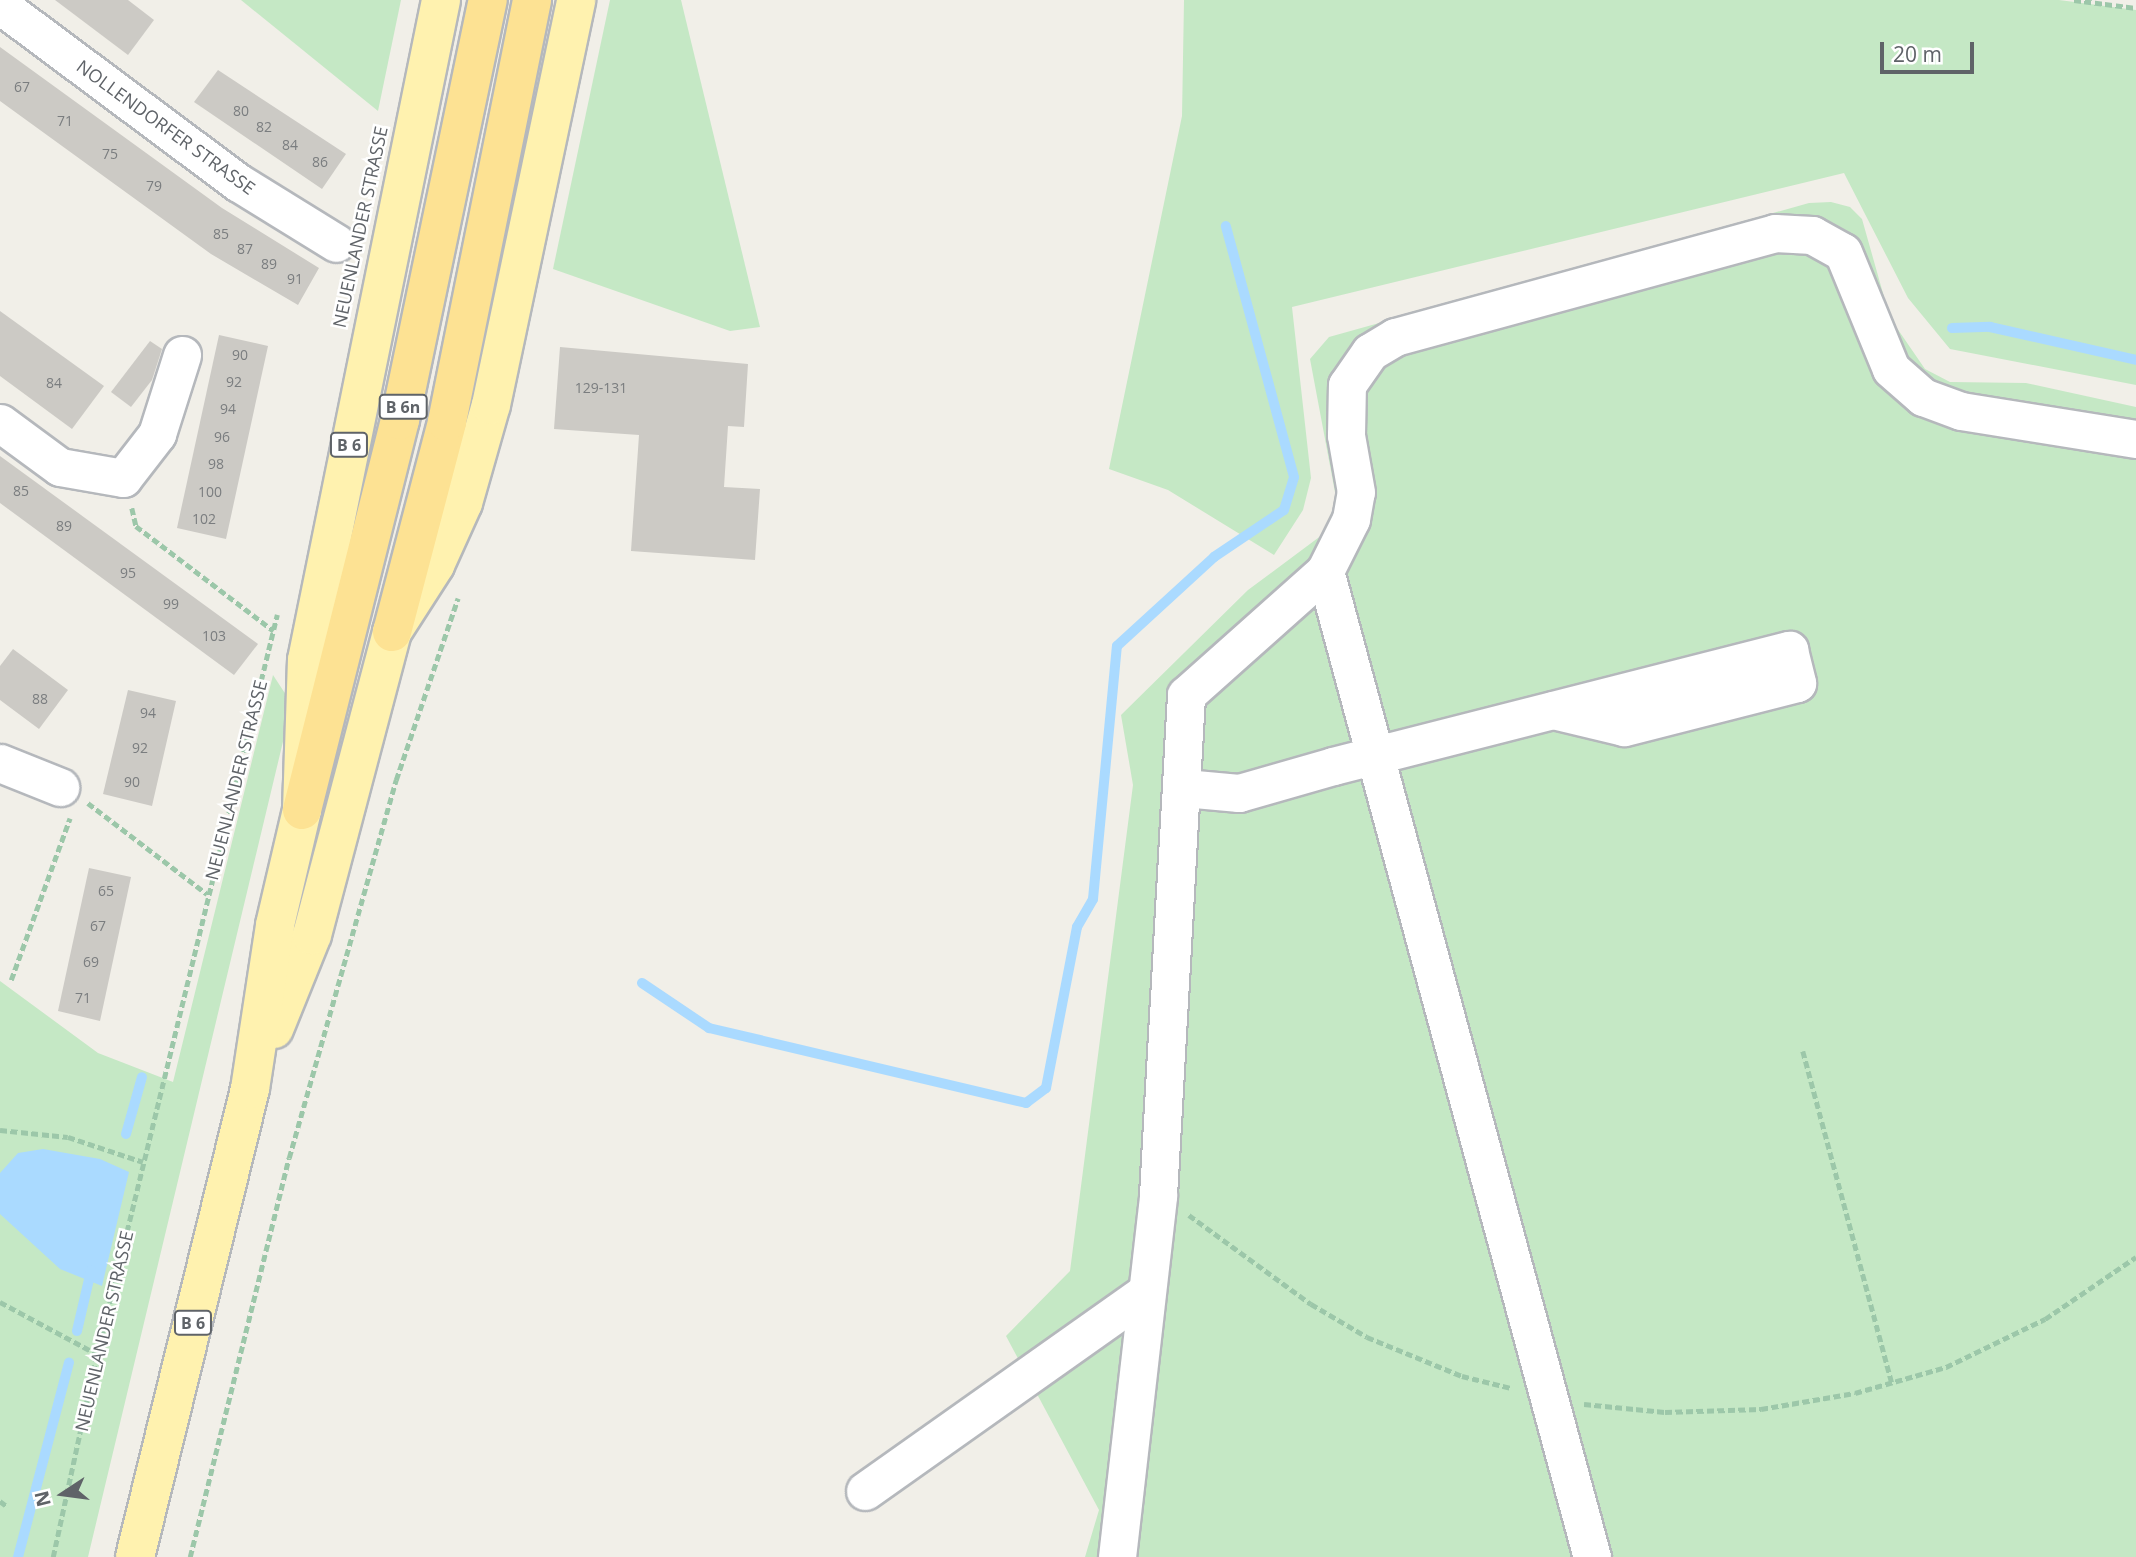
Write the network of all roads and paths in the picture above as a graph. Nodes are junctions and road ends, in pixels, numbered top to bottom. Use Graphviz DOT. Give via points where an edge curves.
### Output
graph roads {
  1 [pos="441,0"];
  2 [pos="488,0"];
  3 [pos="532,0"];
  4 [pos="576,0"];
  5 [pos="2074,0"];
  6 [pos="0,5"];
  7 [pos="2136,8"];
  8 [pos="336,243"];
  9 [pos="182,355"];
  10 [pos="0,423"];
  11 [pos="2136,439"];
  12 [pos="123,478"];
  13 [pos="1325,571"];
  14 [pos="463,583"];
  15 [pos="279,604"];
  16 [pos="274,631"];
  17 [pos="392,632"];
  18 [pos="1553,710"];
  19 [pos="1373,756"];
  20 [pos="0,763"];
  21 [pos="60,787"];
  22 [pos="1184,788"];
  23 [pos="302,810"];
  24 [pos="207,894"];
  25 [pos="11,980"];
  26 [pos="1803,1051"];
  27 [pos="250,1089"];
  28 [pos="0,1130"];
  29 [pos="143,1162"];
  30 [pos="1158,1195"];
  31 [pos="2136,1257"];
  32 [pos="1146,1292"];
  33 [pos="0,1302"];
  34 [pos="97,1354"];
  35 [pos="1892,1382"];
  36 [pos="1549,1398"];
  37 [pos="865,1491"];
  38 [pos="0,1501"];
  39 [pos="8,1507"];
  40 [pos="53,1557"];
  41 [pos="135,1557"];
  42 [pos="190,1557"];
  43 [pos="1117,1557"];
  44 [pos="1592,1557"];
  1 -- 23 [label="main road, NEUENLANDER STRASSE / B 6" via="307,660"];
  2 -- 23 [label="highway, NEUENLANDER STRASSE / B 6n" via="400,420"];
  3 -- 17 [label="highway, NEUENLANDER STRASSE / B 6n" via="447,422"];
  4 -- 17 [label="main road, NEUENLANDER STRASSE / B 6" via="491,405 463,503 435,565"];
  5 -- 7 [label="path"];
  6 -- 8 [label="street, NOLLENDORFER STRASSE" via="239,183"];
  9 -- 12 [label="street" via="157,434"];
  10 -- 12 [label="street" via="60,467"];
  11 -- 13 [label="street" via="1961,411 1923,397 1891,369 1843,252 1812,235 1775,233 1395,337 1370,352 1347,385 1346,435 1356,492 1351,519"];
  12 -- 16 [label="path" via="136,526"];
  13 -- 19 [label="street"];
  13 -- 22 [label="street" via="1186,695"];
  14 -- 42 [label="path" via="396,780 293,1145"];
  15 -- 16 [label="path, NEUENLANDER STRASSE"];
  16 -- 24 [label="path, NEUENLANDER STRASSE"];
  17 -- 27 [label="main road, NEUENLANDER STRASSE / B 6" via="312,935"];
  18 -- 18 [label="street" via="1790,650 1797,683 1624,727"];
  18 -- 19 [label="street"];
  19 -- 22 [label="street" via="1239,793"];
  19 -- 36 [label="street"];
  20 -- 21 [label="street"];
  21 -- 24 [label="path" via="99,810"];
  21 -- 25 [label="path" via="72,822"];
  22 -- 30 [label="street"];
  23 -- 27 [label="main road, NEUENLANDER STRASSE / B 6" via="275,925"];
  24 -- 29 [label="path, NEUENLANDER STRASSE"];
  26 -- 35 [label="path"];
  27 -- 41 [label="main road, NEUENLANDER STRASSE / B 6"];
  28 -- 29 [label="path" via="68,1137"];
  29 -- 34 [label="path, NEUENLANDER STRASSE"];
  30 -- 32 [label="street"];
  30 -- 36 [label="path" via="1311,1304 1367,1337 1462,1376"];
  31 -- 35 [label="path" via="2045,1319 1946,1367"];
  32 -- 37 [label="street"];
  32 -- 43 [label="street"];
  33 -- 34 [label="path"];
  34 -- 40 [label="path, NEUENLANDER STRASSE"];
  35 -- 36 [label="path" via="1760,1409 1665,1412"];
  36 -- 44 [label="street"];
  38 -- 39 [label="path"];
}
